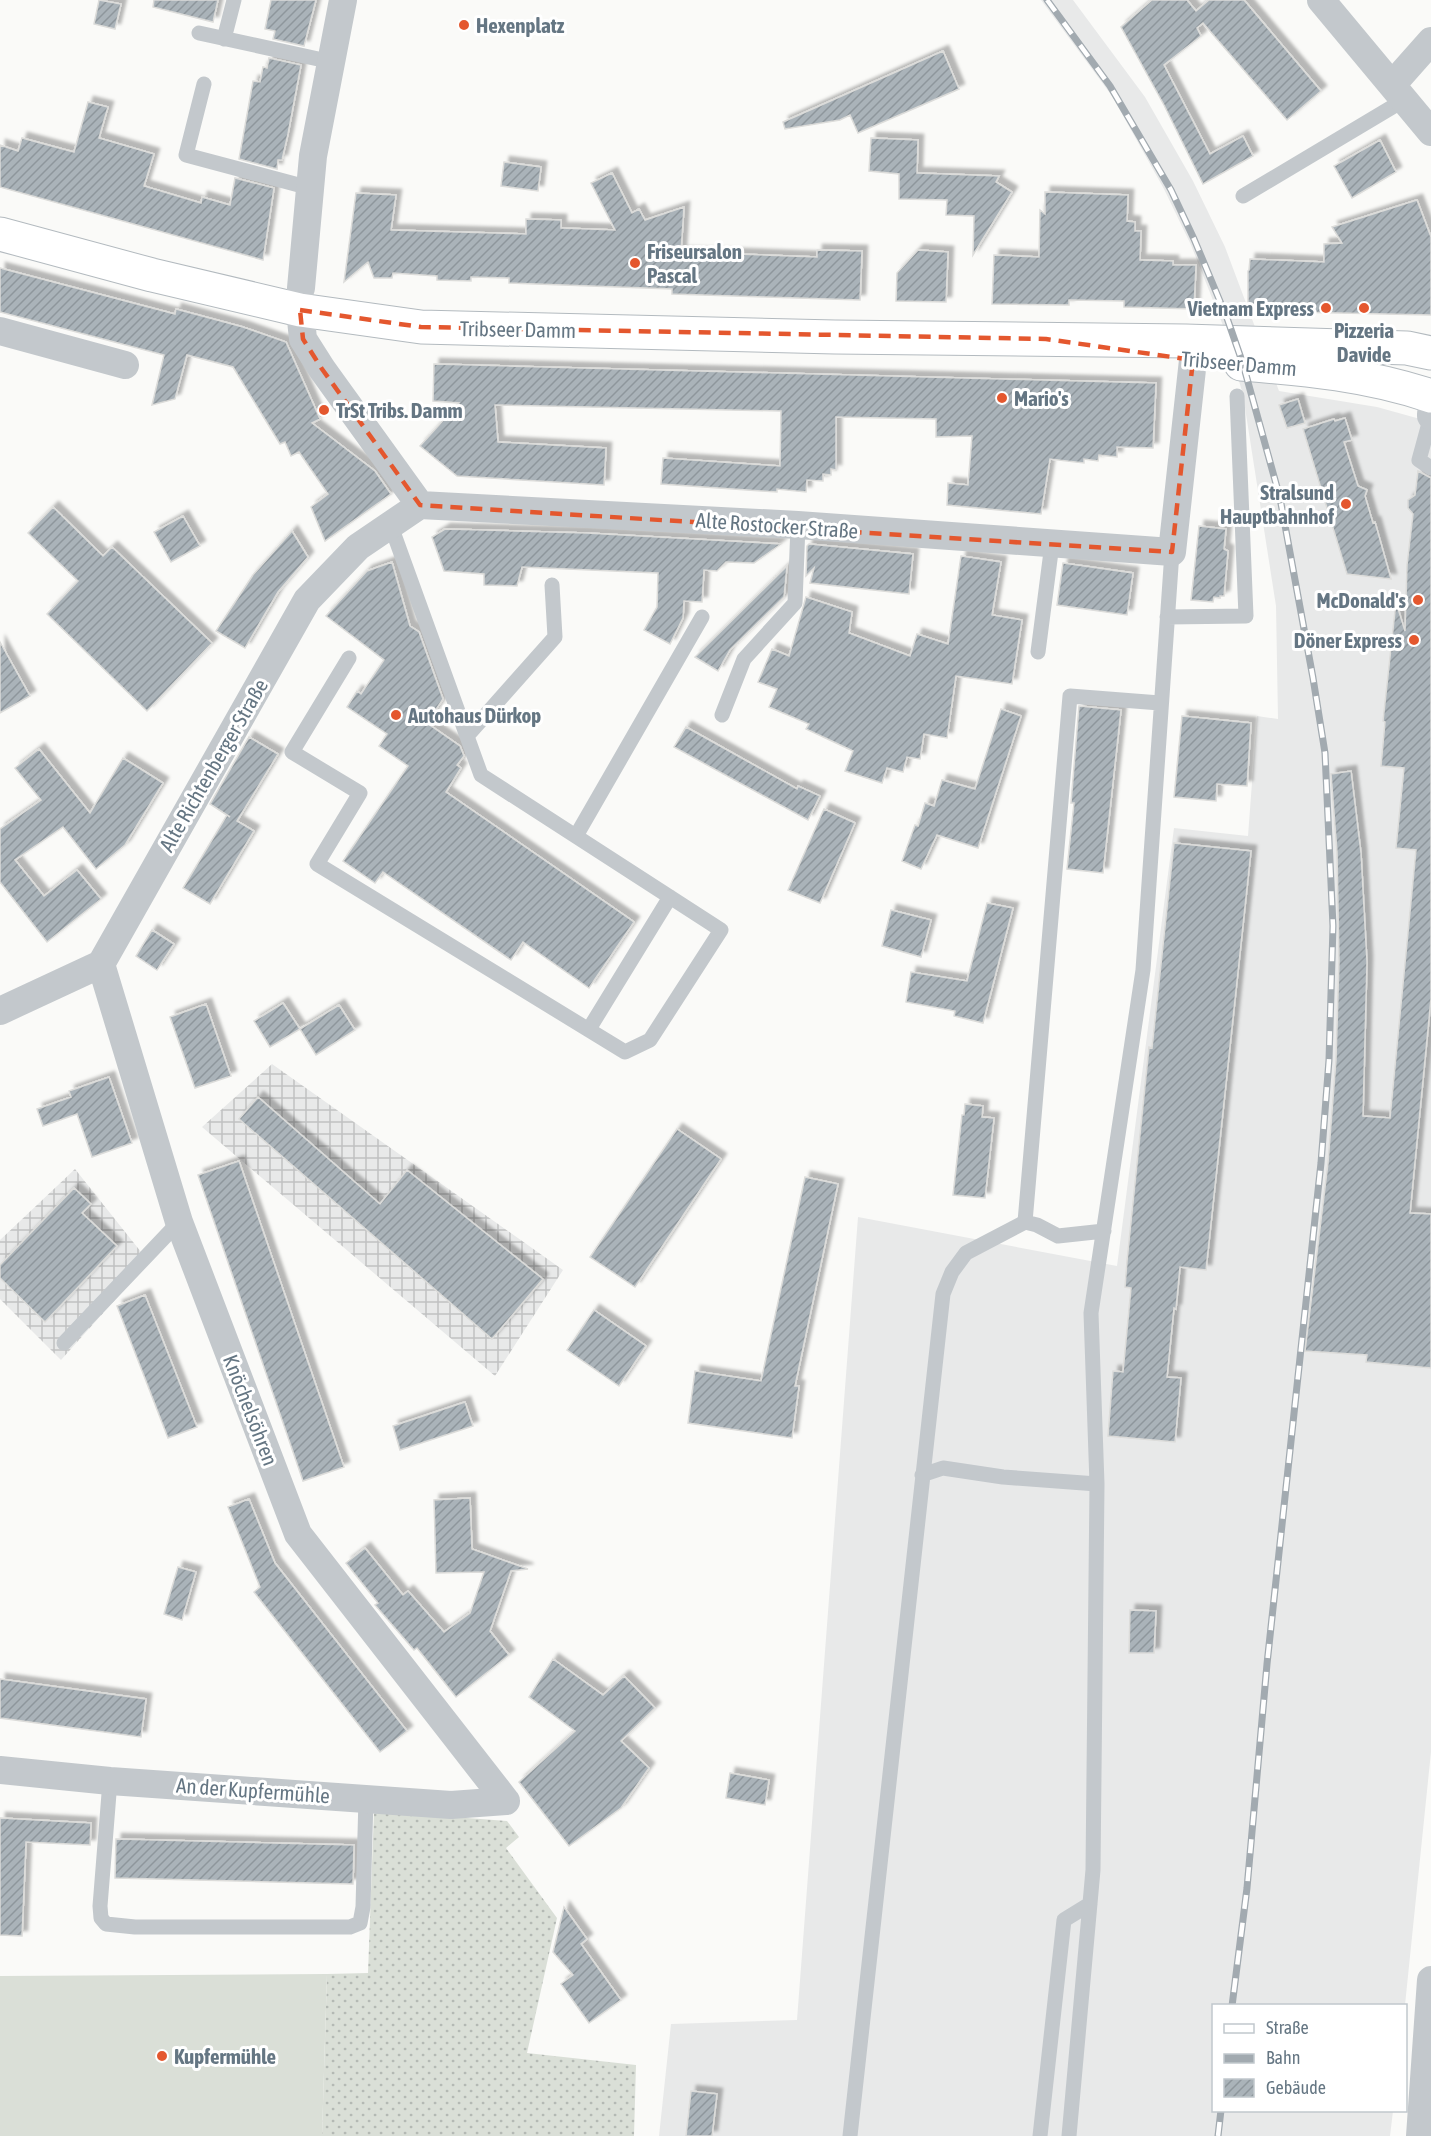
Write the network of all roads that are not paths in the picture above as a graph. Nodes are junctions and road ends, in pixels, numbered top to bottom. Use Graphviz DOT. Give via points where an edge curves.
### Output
graph roads {
  1 [pos="234,0"];
  2 [pos="343,0"];
  3 [pos="1321,0"];
  4 [pos="199,33"];
  5 [pos="224,39"];
  6 [pos="1431,41"];
  7 [pos="332,62"];
  8 [pos="1384,83"];
  9 [pos="204,84"];
  10 [pos="1431,132"];
  11 [pos="310,188"];
  12 [pos="1243,196"];
  13 [pos="0,234"];
  14 [pos="301,312"];
  15 [pos="0,331"];
  16 [pos="1046,339"];
  17 [pos="1431,352"];
  18 [pos="1193,360"];
  19 [pos="124,365"];
  20 [pos="1237,396"];
  21 [pos="1431,396"];
  22 [pos="1431,415"];
  23 [pos="1431,468"];
  24 [pos="420,505"];
  25 [pos="798,525"];
  26 [pos="391,526"];
  27 [pos="1052,544"];
  28 [pos="1172,552"];
  29 [pos="552,585"];
  30 [pos="1167,617"];
  31 [pos="702,618"];
  32 [pos="1038,652"];
  33 [pos="349,658"];
  34 [pos="1160,703"];
  35 [pos="722,715"];
  36 [pos="467,736"];
  37 [pos="576,836"];
  38 [pos="670,897"];
  39 [pos="100,964"];
  40 [pos="0,1011"];
  41 [pos="589,1029"];
  42 [pos="179,1222"];
  43 [pos="1025,1222"];
  44 [pos="1104,1231"];
  45 [pos="64,1344"];
  46 [pos="922,1475"];
  47 [pos="1097,1484"];
  48 [pos="0,1770"];
  49 [pos="110,1781"];
  50 [pos="366,1798"];
  51 [pos="506,1801"];
  52 [pos="1090,1904"];
  53 [pos="1431,1980"];
  54 [pos="850,2136"];
  55 [pos="1040,2136"];
  56 [pos="1069,2136"];
  57 [pos="1420,2136"];
  1 -- 5 [label="lane"];
  2 -- 7 [label="street"];
  3 -- 8 [label="street"];
  4 -- 5 [label="lane"];
  5 -- 7 [label="lane"];
  6 -- 8 [label="street"];
  7 -- 11 [label="street"];
  8 -- 10 [label="street"];
  8 -- 12 [label="lane"];
  9 -- 11 [label="lane" via="186,155"];
  11 -- 14 [label="street"];
  13 -- 14 [label="main road, Tribseer Damm"];
  14 -- 16 [label="main road, Tribseer Damm" via="421,327"];
  14 -- 24 [label="street" via="321,369"];
  15 -- 19 [label="street"];
  16 -- 17 [label="main road, Tribseer Damm" via="1407,348"];
  16 -- 18 [label="main road, Tribseer Damm"];
  18 -- 21 [label="main road, Tribseer Damm" via="1325,371"];
  18 -- 28 [label="street"];
  20 -- 30 [label="lane" via="1246,616"];
  22 -- 23 [label="lane" via="1419,460"];
  24 -- 25 [label="street, Alte Rostocker Straße"];
  24 -- 26 [label="street, Alte Richtenberger Straße"];
  25 -- 27 [label="street, Alte Rostocker Straße"];
  25 -- 35 [label="lane" via="795,603 744,659"];
  26 -- 36 [label="lane"];
  26 -- 39 [label="street, Alte Richtenberger Straße" via="358,547 307,600"];
  27 -- 28 [label="street, Alte Rostocker Straße"];
  27 -- 32 [label="lane"];
  28 -- 30 [label="lane"];
  29 -- 36 [label="lane" via="555,637"];
  30 -- 34 [label="lane"];
  31 -- 37 [label="lane"];
  33 -- 41 [label="lane" via="292,752 360,793 317,864"];
  34 -- 43 [label="lane" via="1070,696"];
  34 -- 44 [label="lane" via="1143,970"];
  36 -- 37 [label="lane" via="481,775"];
  37 -- 38 [label="lane"];
  38 -- 41 [label="lane"];
  38 -- 41 [label="lane" via="721,930 650,1040 625,1052"];
  39 -- 40 [label="street"];
  39 -- 42 [label="street, Knöchelsöhren"];
  42 -- 45 [label="lane"];
  42 -- 51 [label="street, Knöchelsöhren" via="298,1534"];
  43 -- 44 [label="lane" via="1058,1236"];
  43 -- 46 [label="lane" via="966,1253 943,1294"];
  44 -- 47 [label="lane" via="1091,1313"];
  46 -- 47 [label="lane" via="943,1468"];
  46 -- 54 [label="lane"];
  47 -- 52 [label="lane"];
  48 -- 49 [label="street, An der Kupfermühle"];
  49 -- 50 [label="street, An der Kupfermühle"];
  49 -- 50 [label="lane" via="100,1918 106,1924 135,1927 350,1927 360,1923"];
  50 -- 51 [label="street, An der Kupfermühle" via="451,1805"];
  52 -- 55 [label="lane" via="1064,1920"];
  52 -- 56 [label="lane"];
  53 -- 57 [label="street"];
}
